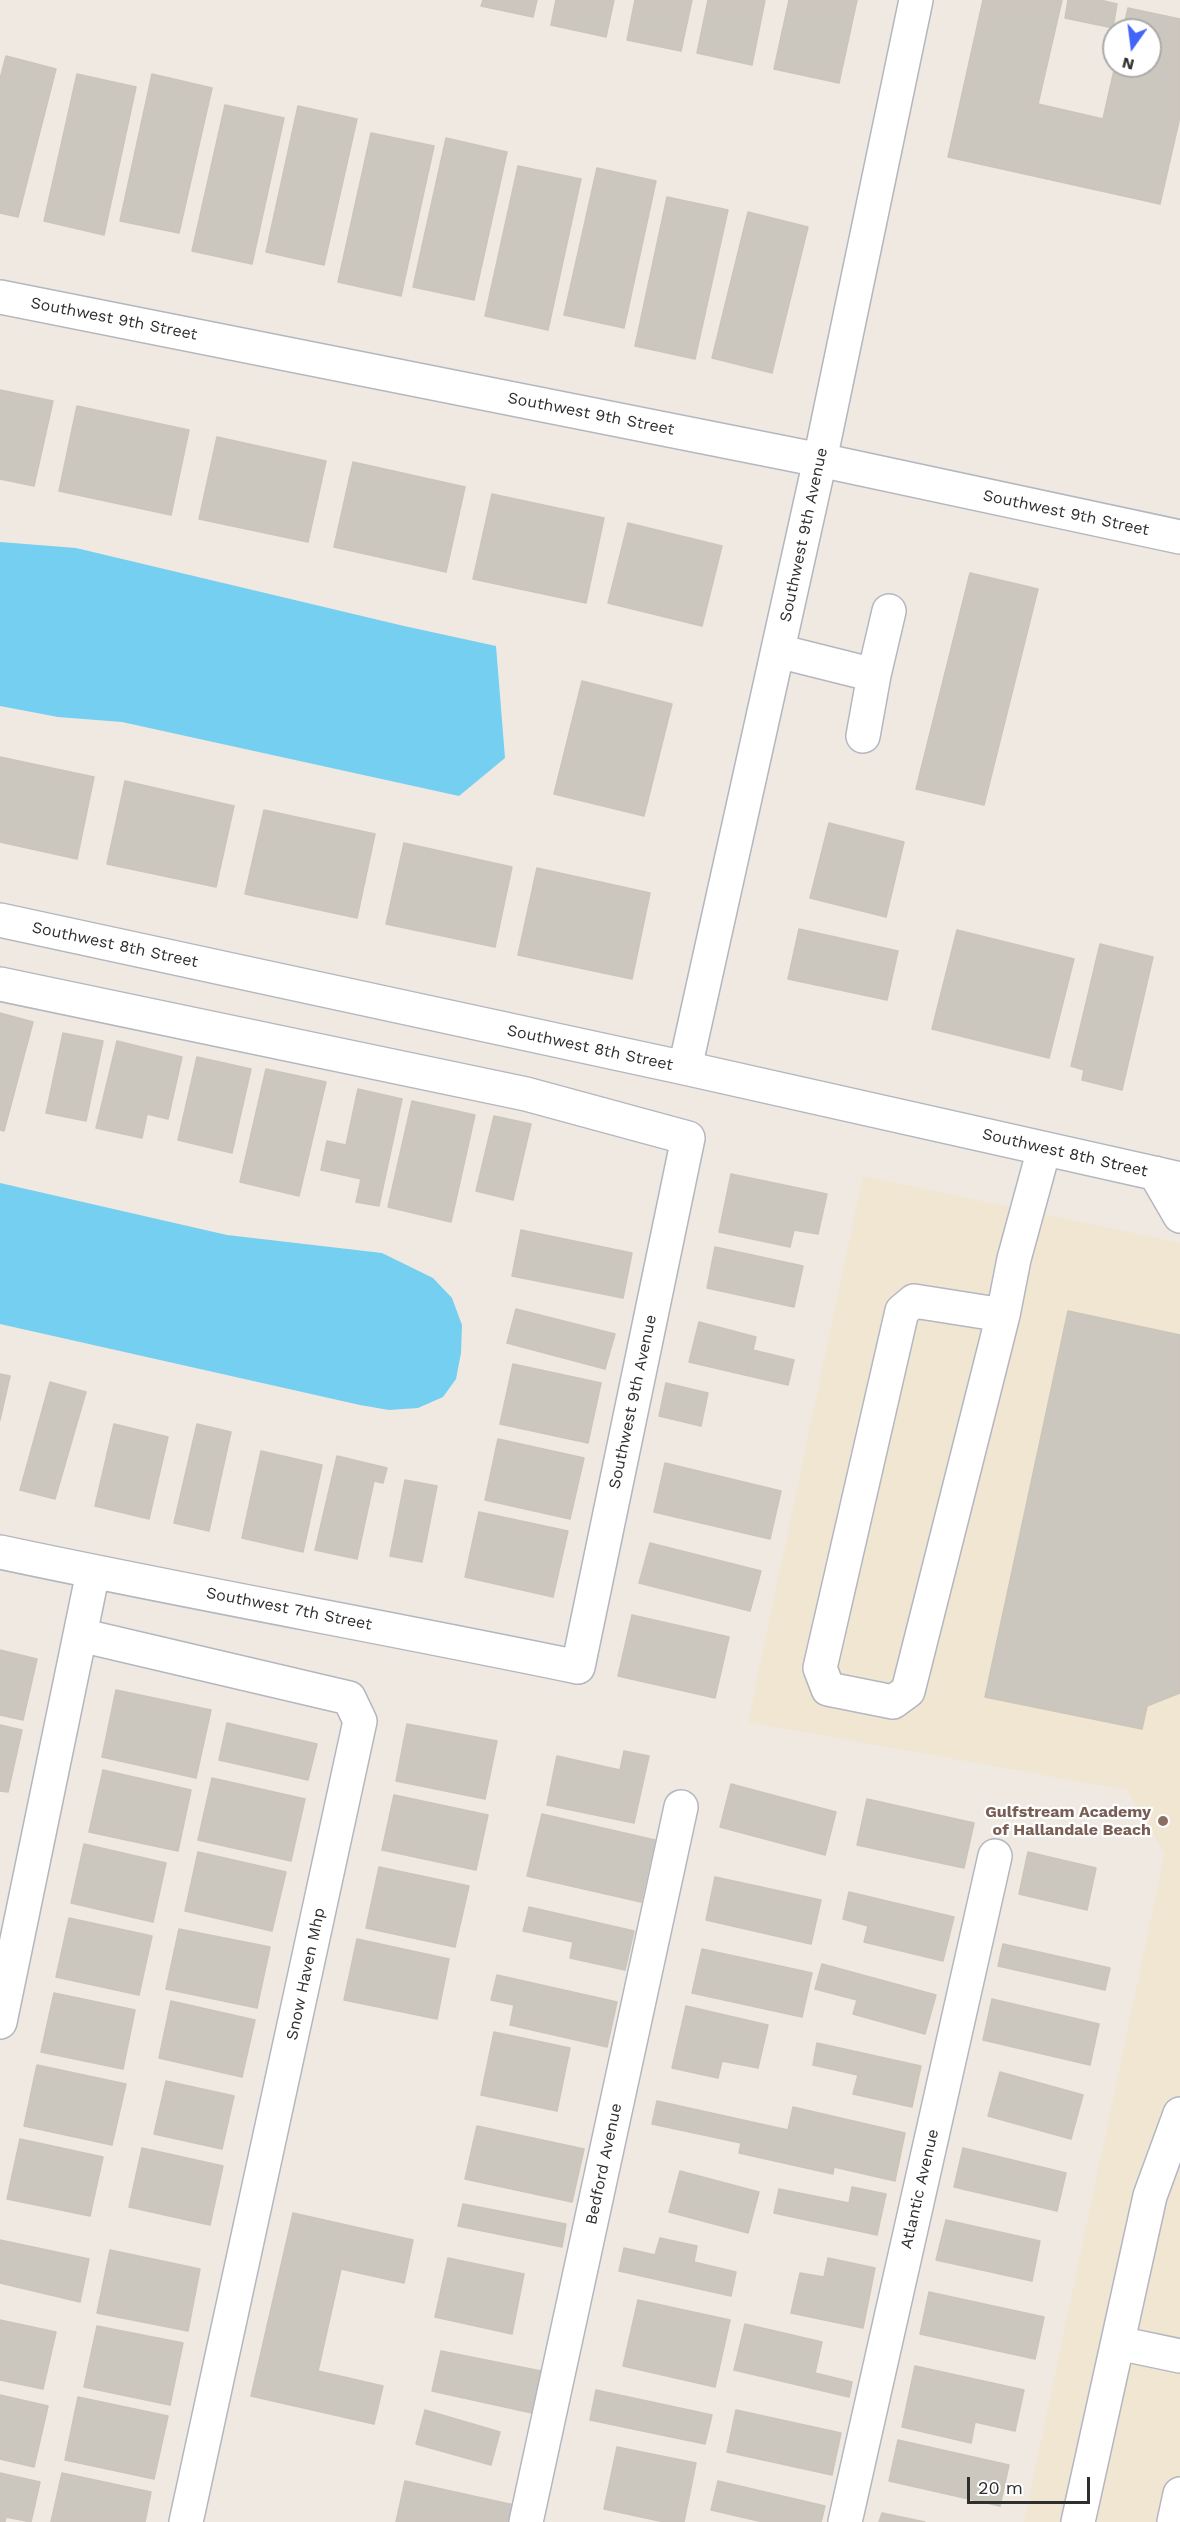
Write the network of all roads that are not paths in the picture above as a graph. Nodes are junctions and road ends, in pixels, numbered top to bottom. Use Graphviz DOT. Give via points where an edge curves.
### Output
graph roads {
  1 [pos="916,0"];
  2 [pos="0,297"];
  3 [pos="820,460"];
  4 [pos="1180,537"];
  5 [pos="889,611"];
  6 [pos="778,651"];
  7 [pos="874,675"];
  8 [pos="862,736"];
  9 [pos="0,920"];
  10 [pos="0,984"];
  11 [pos="685,1068"];
  12 [pos="1044,1149"];
  13 [pos="1167,1176"];
  14 [pos="1180,1216"];
  15 [pos="1003,1315"];
  16 [pos="0,1552"];
  17 [pos="93,1572"];
  18 [pos="80,1635"];
  19 [pos="578,1667"];
  20 [pos="681,1807"];
  21 [pos="995,1856"];
  22 [pos="0,2022"];
  23 [pos="1180,2114"];
  24 [pos="1118,2343"];
  25 [pos="1180,2356"];
  26 [pos="1180,2494"];
  27 [pos="186,2522"];
  28 [pos="526,2522"];
  29 [pos="845,2522"];
  30 [pos="1078,2522"];
  31 [pos="1174,2522"];
  1 -- 3 [label="street, Southwest 9th Avenue"];
  2 -- 3 [label="street, Southwest 9th Street"];
  3 -- 4 [label="street, Southwest 9th Street"];
  3 -- 6 [label="street, Southwest 9th Avenue"];
  5 -- 7 [label="street"];
  6 -- 7 [label="street"];
  6 -- 11 [label="street, Southwest 9th Avenue"];
  7 -- 8 [label="street"];
  9 -- 11 [label="street, Southwest 8th Street"];
  10 -- 19 [label="street, Southwest 9th Avenue" via="526,1094 688,1138"];
  11 -- 12 [label="street, Southwest 8th Street"];
  12 -- 13 [label="street, Southwest 8th Street"];
  12 -- 15 [label="street"];
  13 -- 14 [label="street"];
  15 -- 15 [label="street" via="908,1691 893,1702 828,1689 820,1668 902,1311 914,1301"];
  16 -- 17 [label="street, Southwest 7th Street"];
  17 -- 18 [label="street"];
  17 -- 19 [label="street, Southwest 7th Street"];
  18 -- 22 [label="street"];
  18 -- 27 [label="street, Snow Haven Mhp" via="349,1698 360,1721"];
  20 -- 28 [label="street, Bedford Avenue"];
  21 -- 29 [label="street, Atlantic Avenue"];
  23 -- 24 [label="street" via="1150,2196"];
  24 -- 25 [label="street"];
  24 -- 30 [label="street"];
  26 -- 31 [label="street"];
}
